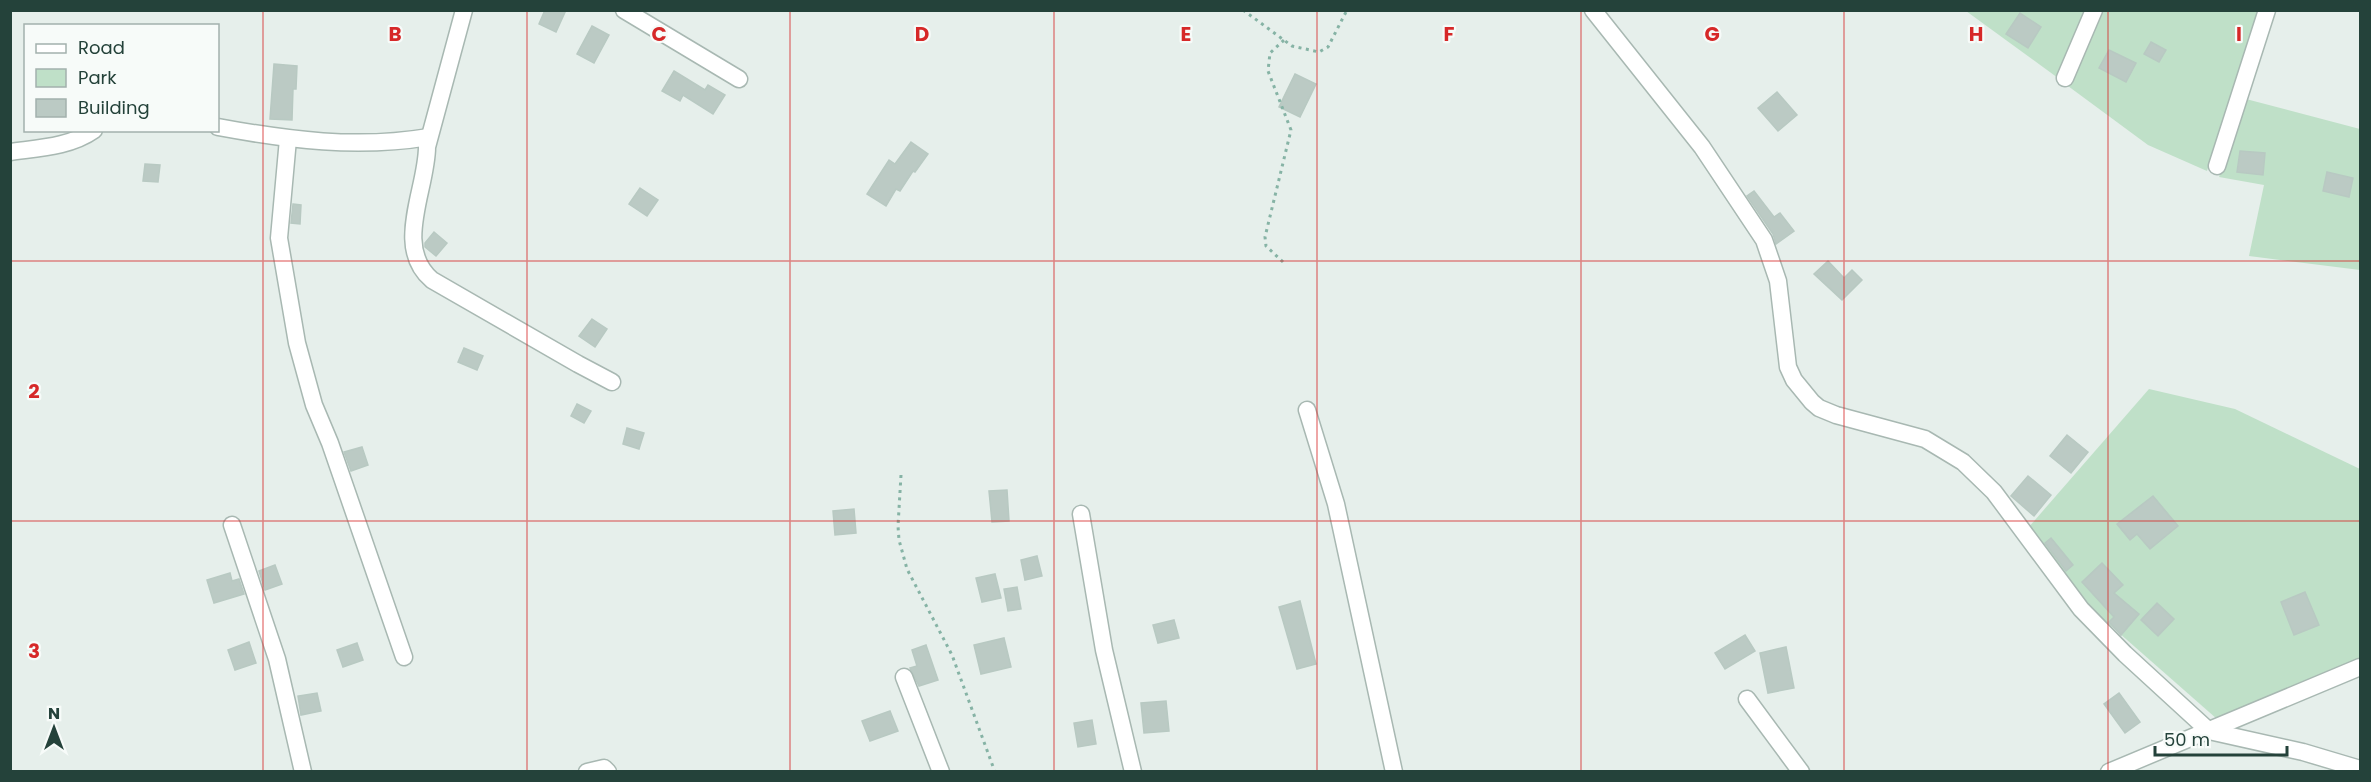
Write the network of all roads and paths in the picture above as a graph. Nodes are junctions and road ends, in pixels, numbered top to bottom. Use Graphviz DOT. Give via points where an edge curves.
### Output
graph roads {
  1 [pos="464,10"];
  2 [pos="624,10"];
  3 [pos="1243,10"];
  4 [pos="1347,10"];
  5 [pos="1593,10"];
  6 [pos="2094,10"];
  7 [pos="2267,10"];
  8 [pos="1284,40"];
  9 [pos="2065,78"];
  10 [pos="740,79"];
  11 [pos="219,127"];
  12 [pos="91,132"];
  13 [pos="429,137"];
  14 [pos="288,139"];
  15 [pos="10,152"];
  16 [pos="2217,166"];
  17 [pos="1283,262"];
  18 [pos="612,382"];
  19 [pos="1307,410"];
  20 [pos="901,475"];
  21 [pos="1081,514"];
  22 [pos="232,525"];
  23 [pos="404,657"];
  24 [pos="2361,667"];
  25 [pos="904,677"];
  26 [pos="1746,699"];
  27 [pos="2209,731"];
  28 [pos="2361,770"];
  29 [pos="303,771"];
  30 [pos="587,771"];
  31 [pos="608,771"];
  32 [pos="941,771"];
  33 [pos="995,771"];
  34 [pos="1133,771"];
  35 [pos="1394,771"];
  36 [pos="1801,771"];
  37 [pos="2109,771"];
  1 -- 13 [label="street"];
  2 -- 10 [label="street"];
  3 -- 8 [label="path"];
  4 -- 8 [label="path" via="1328,47 1318,52"];
  5 -- 27 [label="street" via="1702,147 1764,240 1778,281 1788,367 1802,393 1820,408 1924,439 1963,462 1994,492 2094,624"];
  6 -- 9 [label="street"];
  7 -- 16 [label="street"];
  8 -- 17 [label="path" via="1270,53 1268,71 1291,130 1265,237 1266,246"];
  11 -- 14 [label="street"];
  12 -- 15 [label="street" via="65,143"];
  13 -- 14 [label="street" via="379,143"];
  13 -- 18 [label="street" via="414,231 415,259 424,273"];
  14 -- 23 [label="street" via="279,238 297,343 314,405"];
  19 -- 35 [label="street" via="1336,504"];
  20 -- 33 [label="path" via="898,533 907,569 943,635"];
  21 -- 34 [label="street" via="1104,650"];
  22 -- 29 [label="street" via="277,659"];
  24 -- 27 [label="street"];
  25 -- 32 [label="street"];
  26 -- 36 [label="street"];
  27 -- 28 [label="street" via="2303,752"];
  27 -- 37 [label="street"];
  30 -- 31 [label="street"];
}
